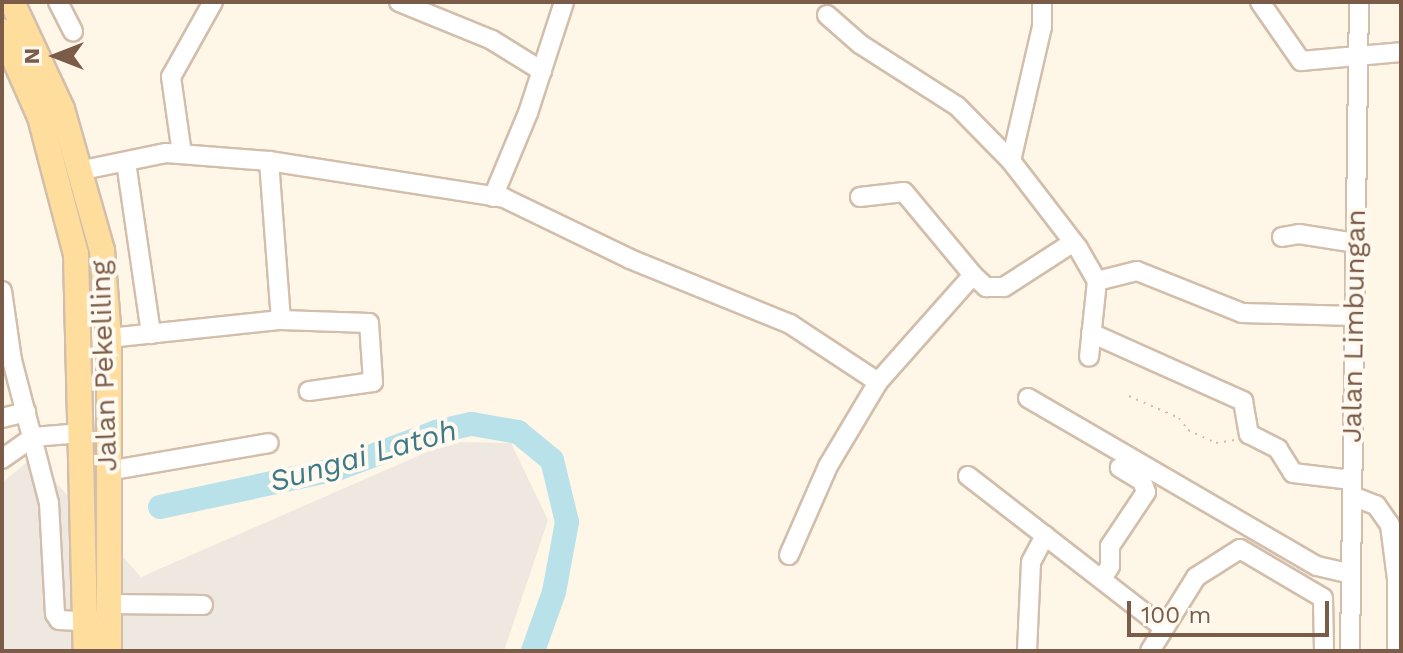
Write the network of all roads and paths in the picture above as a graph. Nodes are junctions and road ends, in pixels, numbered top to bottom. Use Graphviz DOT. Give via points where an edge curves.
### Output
graph roads {
  1 [pos="12,2"];
  2 [pos="58,2"];
  3 [pos="213,2"];
  4 [pos="399,2"];
  5 [pos="564,2"];
  6 [pos="1042,2"];
  7 [pos="1260,2"];
  8 [pos="1359,2"];
  9 [pos="827,15"];
  10 [pos="2,31"];
  11 [pos="73,31"];
  12 [pos="1401,52"];
  13 [pos="1358,53"];
  14 [pos="542,71"];
  15 [pos="182,154"];
  16 [pos="269,161"];
  17 [pos="1011,161"];
  18 [pos="126,162"];
  19 [pos="83,170"];
  20 [pos="493,197"];
  21 [pos="860,197"];
  22 [pos="1282,237"];
  23 [pos="1072,243"];
  24 [pos="1356,243"];
  25 [pos="973,275"];
  26 [pos="1097,281"];
  27 [pos="2,291"];
  28 [pos="1355,316"];
  29 [pos="281,320"];
  30 [pos="1091,333"];
  31 [pos="151,334"];
  32 [pos="109,338"];
  33 [pos="1089,357"];
  34 [pos="7,361"];
  35 [pos="878,382"];
  36 [pos="309,391"];
  37 [pos="1129,396"];
  38 [pos="1028,398"];
  39 [pos="26,412"];
  40 [pos="2,418"];
  41 [pos="82,433"];
  42 [pos="1252,436"];
  43 [pos="33,437"];
  44 [pos="269,443"];
  45 [pos="2,459"];
  46 [pos="1120,468"];
  47 [pos="107,471"];
  48 [pos="968,476"];
  49 [pos="1352,488"];
  50 [pos="1045,536"];
  51 [pos="789,555"];
  52 [pos="1351,574"];
  53 [pos="1102,579"];
  54 [pos="203,605"];
  55 [pos="101,616"];
  56 [pos="1164,628"];
  57 [pos="86,651"];
  58 [pos="109,651"];
  59 [pos="1027,651"];
  60 [pos="1150,651"];
  61 [pos="1324,651"];
  62 [pos="1350,651"];
  63 [pos="1397,651"];
  1 -- 19 [label="main road, Jalan Pekeliling" via="40,54"];
  2 -- 11 [label="street"];
  3 -- 15 [label="street" via="169,91"];
  4 -- 14 [label="street" via="492,40"];
  5 -- 14 [label="street"];
  6 -- 17 [label="street" via="1042,27"];
  7 -- 13 [label="street" via="1301,61"];
  8 -- 13 [label="street, Jalan Limbungan"];
  9 -- 17 [label="street" via="860,44 957,106"];
  10 -- 41 [label="main road, Jalan Pekeliling" via="40,117 76,254"];
  12 -- 13 [label="street"];
  13 -- 24 [label="street, Jalan Limbungan"];
  14 -- 20 [label="street"];
  15 -- 16 [label="street"];
  15 -- 18 [label="street"];
  16 -- 20 [label="street"];
  16 -- 29 [label="street"];
  17 -- 23 [label="street"];
  18 -- 19 [label="street"];
  18 -- 31 [label="street"];
  19 -- 32 [label="main road, Jalan Pekeliling" via="102,250"];
  20 -- 35 [label="street" via="786,322"];
  21 -- 25 [label="street" via="904,192"];
  22 -- 24 [label="street" via="1299,234"];
  23 -- 25 [label="street" via="1004,287 986,287"];
  23 -- 26 [label="street"];
  24 -- 28 [label="street, Jalan Limbungan"];
  25 -- 35 [label="street"];
  26 -- 28 [label="street" via="1137,271 1242,313"];
  26 -- 30 [label="street"];
  27 -- 34 [label="street"];
  28 -- 49 [label="street, Jalan Limbungan"];
  29 -- 31 [label="street"];
  29 -- 36 [label="street" via="363,320 371,326 373,382"];
  30 -- 33 [label="street"];
  30 -- 42 [label="street" via="1243,401"];
  31 -- 32 [label="street"];
  32 -- 47 [label="main road, Jalan Pekeliling"];
  34 -- 39 [label="street"];
  35 -- 51 [label="street" via="828,466"];
  37 -- 42 [label="path" via="1179,418 1188,430 1216,443"];
  38 -- 52 [label="street" via="1319,567"];
  39 -- 40 [label="street"];
  39 -- 43 [label="street"];
  41 -- 43 [label="street"];
  41 -- 55 [label="main road, Jalan Pekeliling"];
  42 -- 49 [label="street" via="1278,449 1293,473"];
  43 -- 45 [label="street"];
  43 -- 55 [label="street" via="55,545 55,614 59,620"];
  44 -- 47 [label="street"];
  46 -- 53 [label="street" via="1142,481 1146,492 1110,546 1110,566"];
  47 -- 55 [label="main road, Jalan Pekeliling"];
  48 -- 50 [label="street"];
  49 -- 52 [label="street, Jalan Limbungan"];
  49 -- 63 [label="street" via="1376,505 1390,525"];
  50 -- 53 [label="street"];
  50 -- 59 [label="street" via="1031,562"];
  52 -- 62 [label="street, Jalan Limbungan"];
  53 -- 56 [label="street"];
  54 -- 55 [label="street"];
  55 -- 57 [label="main road, Jalan Pekeliling"];
  55 -- 58 [label="main road, Jalan Pekeliling"];
  56 -- 60 [label="street"];
  56 -- 61 [label="street" via="1196,577 1240,549 1323,598"];
}
